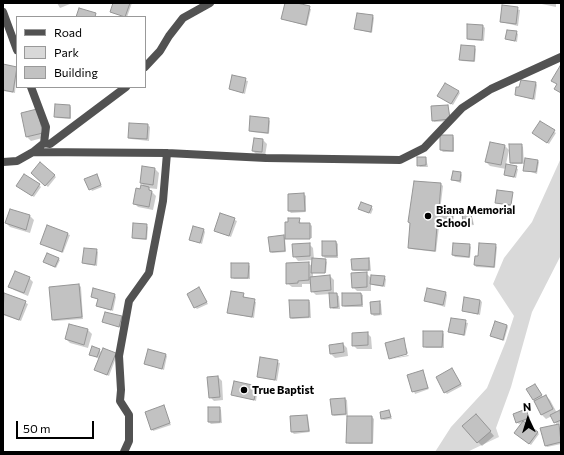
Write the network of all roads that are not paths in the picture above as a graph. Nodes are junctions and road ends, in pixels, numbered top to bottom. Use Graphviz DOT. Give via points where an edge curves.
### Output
graph roads {
  1 [pos="210,3"];
  2 [pos="3,12"];
  3 [pos="16,47"];
  4 [pos="561,57"];
  5 [pos="146,66"];
  6 [pos="31,88"];
  7 [pos="125,88"];
  8 [pos="44,143"];
  9 [pos="33,152"];
  10 [pos="167,153"];
  11 [pos="3,162"];
  12 [pos="124,452"];
  1 -- 5 [label="street" via="183,18"];
  2 -- 3 [label="street"];
  4 -- 10 [label="street" via="491,89 462,108 424,148 400,160 266,158"];
  6 -- 8 [label="street" via="46,127"];
  7 -- 8 [label="street" via="50,144"];
  8 -- 9 [label="street"];
  9 -- 10 [label="street"];
  9 -- 11 [label="street" via="17,160"];
  10 -- 12 [label="street" via="164,201 149,273 129,301 119,356 120,400 129,415 129,441"];
}
